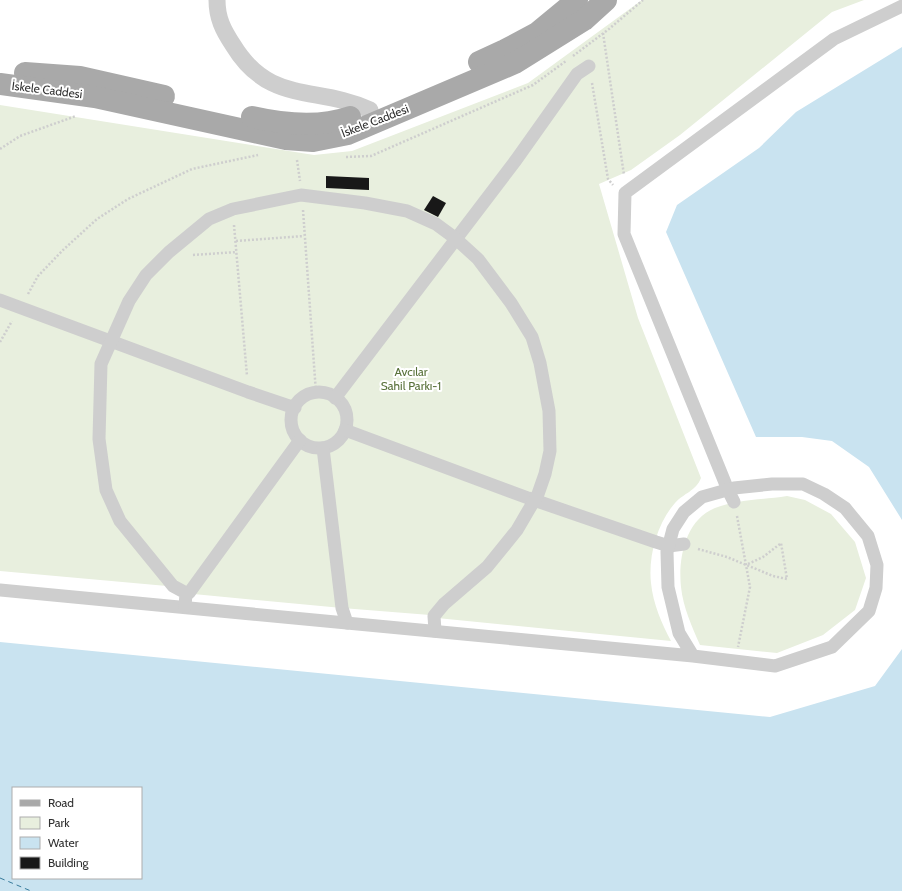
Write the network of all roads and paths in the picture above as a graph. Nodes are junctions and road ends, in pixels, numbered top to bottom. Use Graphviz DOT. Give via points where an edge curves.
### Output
graph roads {
  1 [pos="217,0"];
  2 [pos="577,0"];
  3 [pos="606,0"];
  4 [pos="902,6"];
  5 [pos="604,33"];
  6 [pos="589,66"];
  7 [pos="0,70"];
  8 [pos="0,84"];
  9 [pos="79,115"];
  10 [pos="372,116"];
  11 [pos="0,149"];
  12 [pos="258,155"];
  13 [pos="297,157"];
  14 [pos="626,193"];
  15 [pos="301,195"];
  16 [pos="233,209"];
  17 [pos="304,236"];
  18 [pos="456,239"];
  19 [pos="236,241"];
  20 [pos="237,252"];
  21 [pos="193,255"];
  22 [pos="0,300"];
  23 [pos="20,307"];
  24 [pos="110,340"];
  25 [pos="0,342"];
  26 [pos="248,392"];
  27 [pos="316,393"];
  28 [pos="335,398"];
  29 [pos="295,408"];
  30 [pos="345,430"];
  31 [pos="300,440"];
  32 [pos="323,448"];
  33 [pos="728,490"];
  34 [pos="534,500"];
  35 [pos="734,502"];
  36 [pos="684,544"];
  37 [pos="669,546"];
  38 [pos="747,565"];
  39 [pos="0,590"];
  40 [pos="186,593"];
  41 [pos="185,607"];
  42 [pos="347,623"];
  43 [pos="435,631"];
  44 [pos="738,649"];
  45 [pos="693,656"];
  46 [pos="733,661"];
  1 -- 10 [label="street" via="220,24 235,49 255,73 274,85 356,104"];
  2 -- 10 [label="main road, İskele Caddesi" via="537,32"];
  3 -- 10 [label="main road, İskele Caddesi" via="584,20 515,63"];
  4 -- 14 [label="street" via="834,39"];
  5 -- 14 [label="path"];
  6 -- 14 [label="path" via="608,179 615,189"];
  6 -- 18 [label="street" via="576,74 516,160"];
  7 -- 10 [label="main road, İskele Caddesi" via="80,78 259,119 303,125"];
  8 -- 10 [label="main road, İskele Caddesi" via="95,96 286,139 313,140 348,134"];
  9 -- 11 [label="path" via="20,136"];
  12 -- 23 [label="path" via="192,169 122,203 97,219 63,250 38,276"];
  13 -- 15 [label="path"];
  14 -- 33 [label="street" via="624,234"];
  15 -- 16 [label="street"];
  15 -- 17 [label="path"];
  15 -- 18 [label="street" via="407,211 436,224"];
  16 -- 19 [label="path"];
  16 -- 24 [label="street" via="209,220 169,252 146,275 129,301"];
  17 -- 19 [label="path"];
  17 -- 27 [label="path"];
  18 -- 28 [label="street"];
  18 -- 34 [label="street" via="478,259 512,303 532,337 540,363 549,411 550,451 545,474"];
  19 -- 20 [label="path"];
  20 -- 21 [label="path"];
  20 -- 26 [label="path"];
  22 -- 23 [label="street"];
  23 -- 24 [label="street"];
  23 -- 25 [label="path"];
  24 -- 26 [label="street"];
  24 -- 40 [label="street" via="101,364 98,400 99,440 106,490 120,521 173,586"];
  26 -- 29 [label="street"];
  27 -- 28 [label="street"];
  27 -- 29 [label="street" via="305,396"];
  28 -- 30 [label="street" via="344,408 347,417"];
  29 -- 31 [label="street" via="291,419 292,429"];
  30 -- 32 [label="street" via="337,441"];
  30 -- 34 [label="street"];
  31 -- 32 [label="street" via="312,447"];
  31 -- 40 [label="street" via="189,593"];
  32 -- 42 [label="street" via="342,608"];
  33 -- 35 [label="street"];
  33 -- 37 [label="street" via="702,497 684,512 673,529"];
  33 -- 46 [label="street" via="772,484 803,484 824,494 845,508 868,536 877,565 876,588 869,611 832,647 775,666"];
  34 -- 37 [label="street"];
  34 -- 43 [label="street" via="517,530 487,567 444,604 434,616"];
  35 -- 38 [label="path"];
  36 -- 37 [label="street"];
  36 -- 38 [label="path"];
  37 -- 45 [label="street" via="668,587 672,607 679,633"];
  38 -- 38 [label="path" via="773,576 787,579 781,543"];
  38 -- 44 [label="path" via="750,587"];
  39 -- 41 [label="street"];
  40 -- 41 [label="street"];
  41 -- 42 [label="street"];
  42 -- 43 [label="street"];
  43 -- 45 [label="street"];
  44 -- 46 [label="street"];
  45 -- 46 [label="street"];
}
